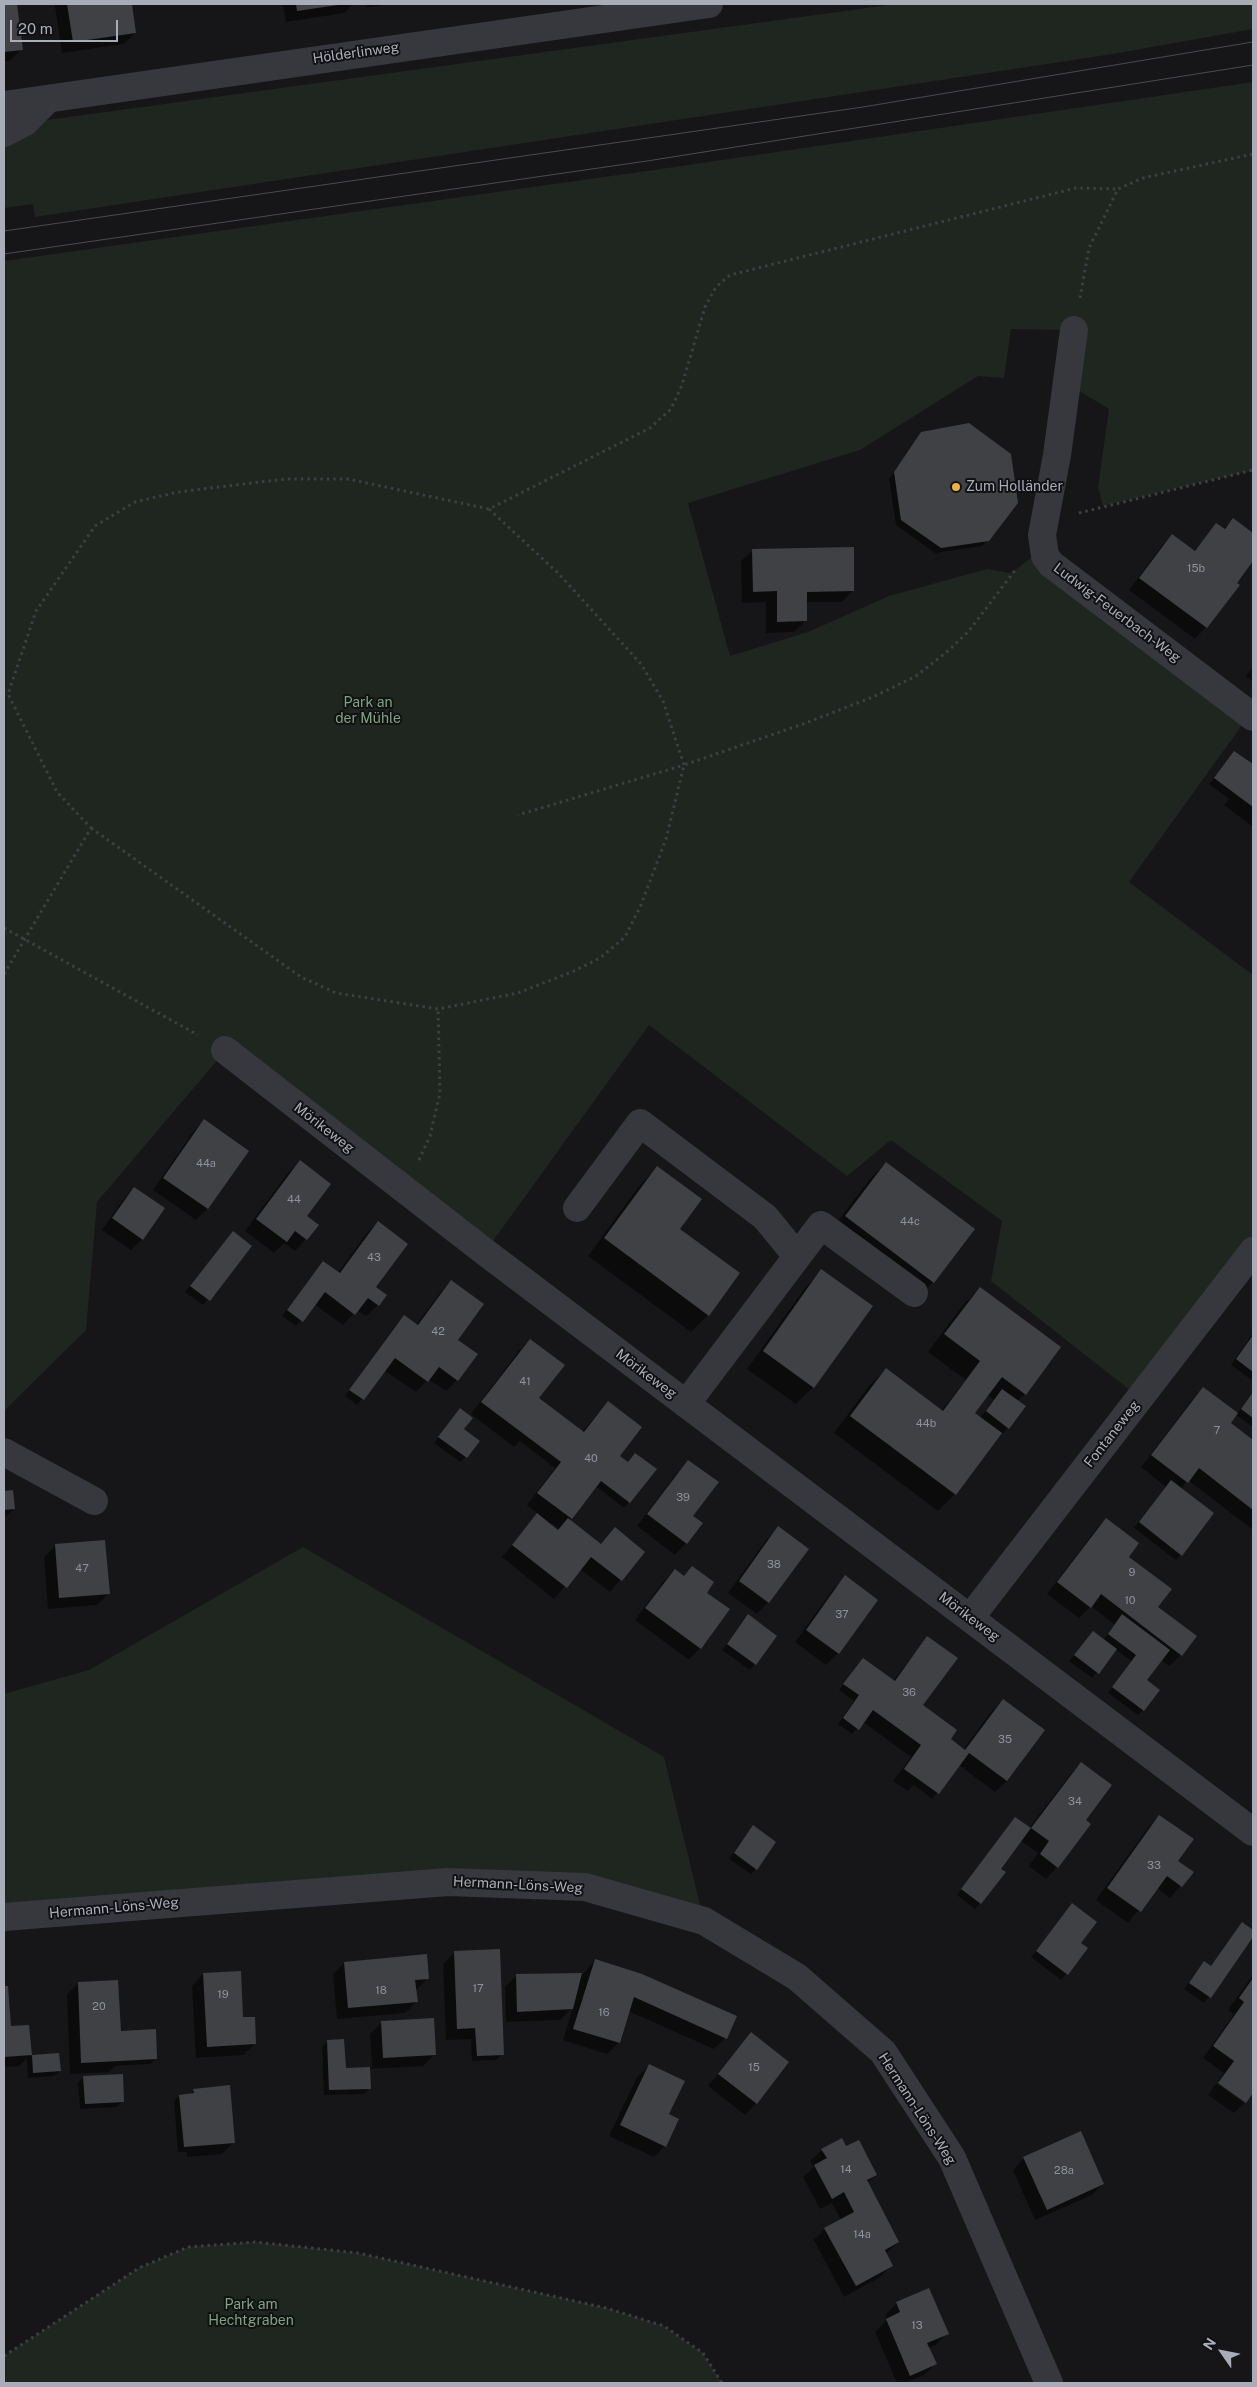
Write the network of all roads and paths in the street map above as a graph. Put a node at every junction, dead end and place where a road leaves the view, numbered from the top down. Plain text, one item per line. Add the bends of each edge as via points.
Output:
1 (709, 4) edge
2 (48, 99) junction
3 (4, 105) edge
4 (4, 133) edge
5 (1253, 154) edge
6 (1118, 189) junction
7 (1074, 330) joint
8 (1253, 470) edge
9 (489, 508) junction
10 (1045, 522) junction
11 (1043, 549) junction
12 (6, 694) edge
13 (1253, 717) edge
14 (684, 764) junction
15 (518, 815) dead end
16 (90, 828) junction
17 (4, 928) edge
18 (24, 938) junction
19 (4, 974) edge
20 (438, 1009) junction
21 (225, 1050) joint
22 (399, 1186) junction
23 (577, 1208) dead end
24 (1253, 1251) edge
25 (797, 1256) junction
26 (914, 1293) dead end
27 (686, 1404) junction
28 (4, 1452) edge
29 (94, 1502) dead end
30 (970, 1618) junction
31 (1253, 1832) edge
32 (4, 1917) edge
33 (4, 2356) edge
34 (722, 2383) edge
35 (1049, 2383) edge

1 - 2 street, Hölderlinweg
2 - 3 street, Hölderlinweg
2 - 4 street via 25,122
5 - 6 path via 1143,178
6 - 7 path via 1089,248
6 - 9 path via 1076,188 730,275 716,287 705,307 682,385 671,408 650,428
7 - 10 street, Ludwig-Feuerbach-Weg
8 - 10 path
9 - 12 path via 348,479 285,479 178,492 135,502 95,526 36,611
9 - 14 path via 559,574 641,664 663,701
10 - 11 street, Ludwig-Feuerbach-Weg
11 - 13 street, Ludwig-Feuerbach-Weg via 1051,564
11 - 14 path via 1012,573 968,632 916,676 873,697 803,724
12 - 16 path via 57,792
14 - 15 path
14 - 20 path via 666,839 625,937 600,958 518,993
16 - 18 path
16 - 20 path via 301,977 336,993
17 - 18 path
18 - 19 path
18 - 21 path
20 - 22 path via 440,1093 430,1136 416,1166
21 - 22 street, Mörikeweg
22 - 27 street, Mörikeweg
23 - 25 street via 640,1124 765,1217
24 - 30 street, Fontaneweg
25 - 26 street via 821,1225
25 - 27 street
27 - 30 street, Mörikeweg
28 - 29 street
30 - 31 street, Mörikeweg
32 - 35 street, Hermann-Löns-Weg via 448,1882 585,1887 704,1921 797,1977 883,2052 952,2158
33 - 34 path via 139,2268 188,2247 255,2242 358,2253 606,2308 664,2326 704,2353

